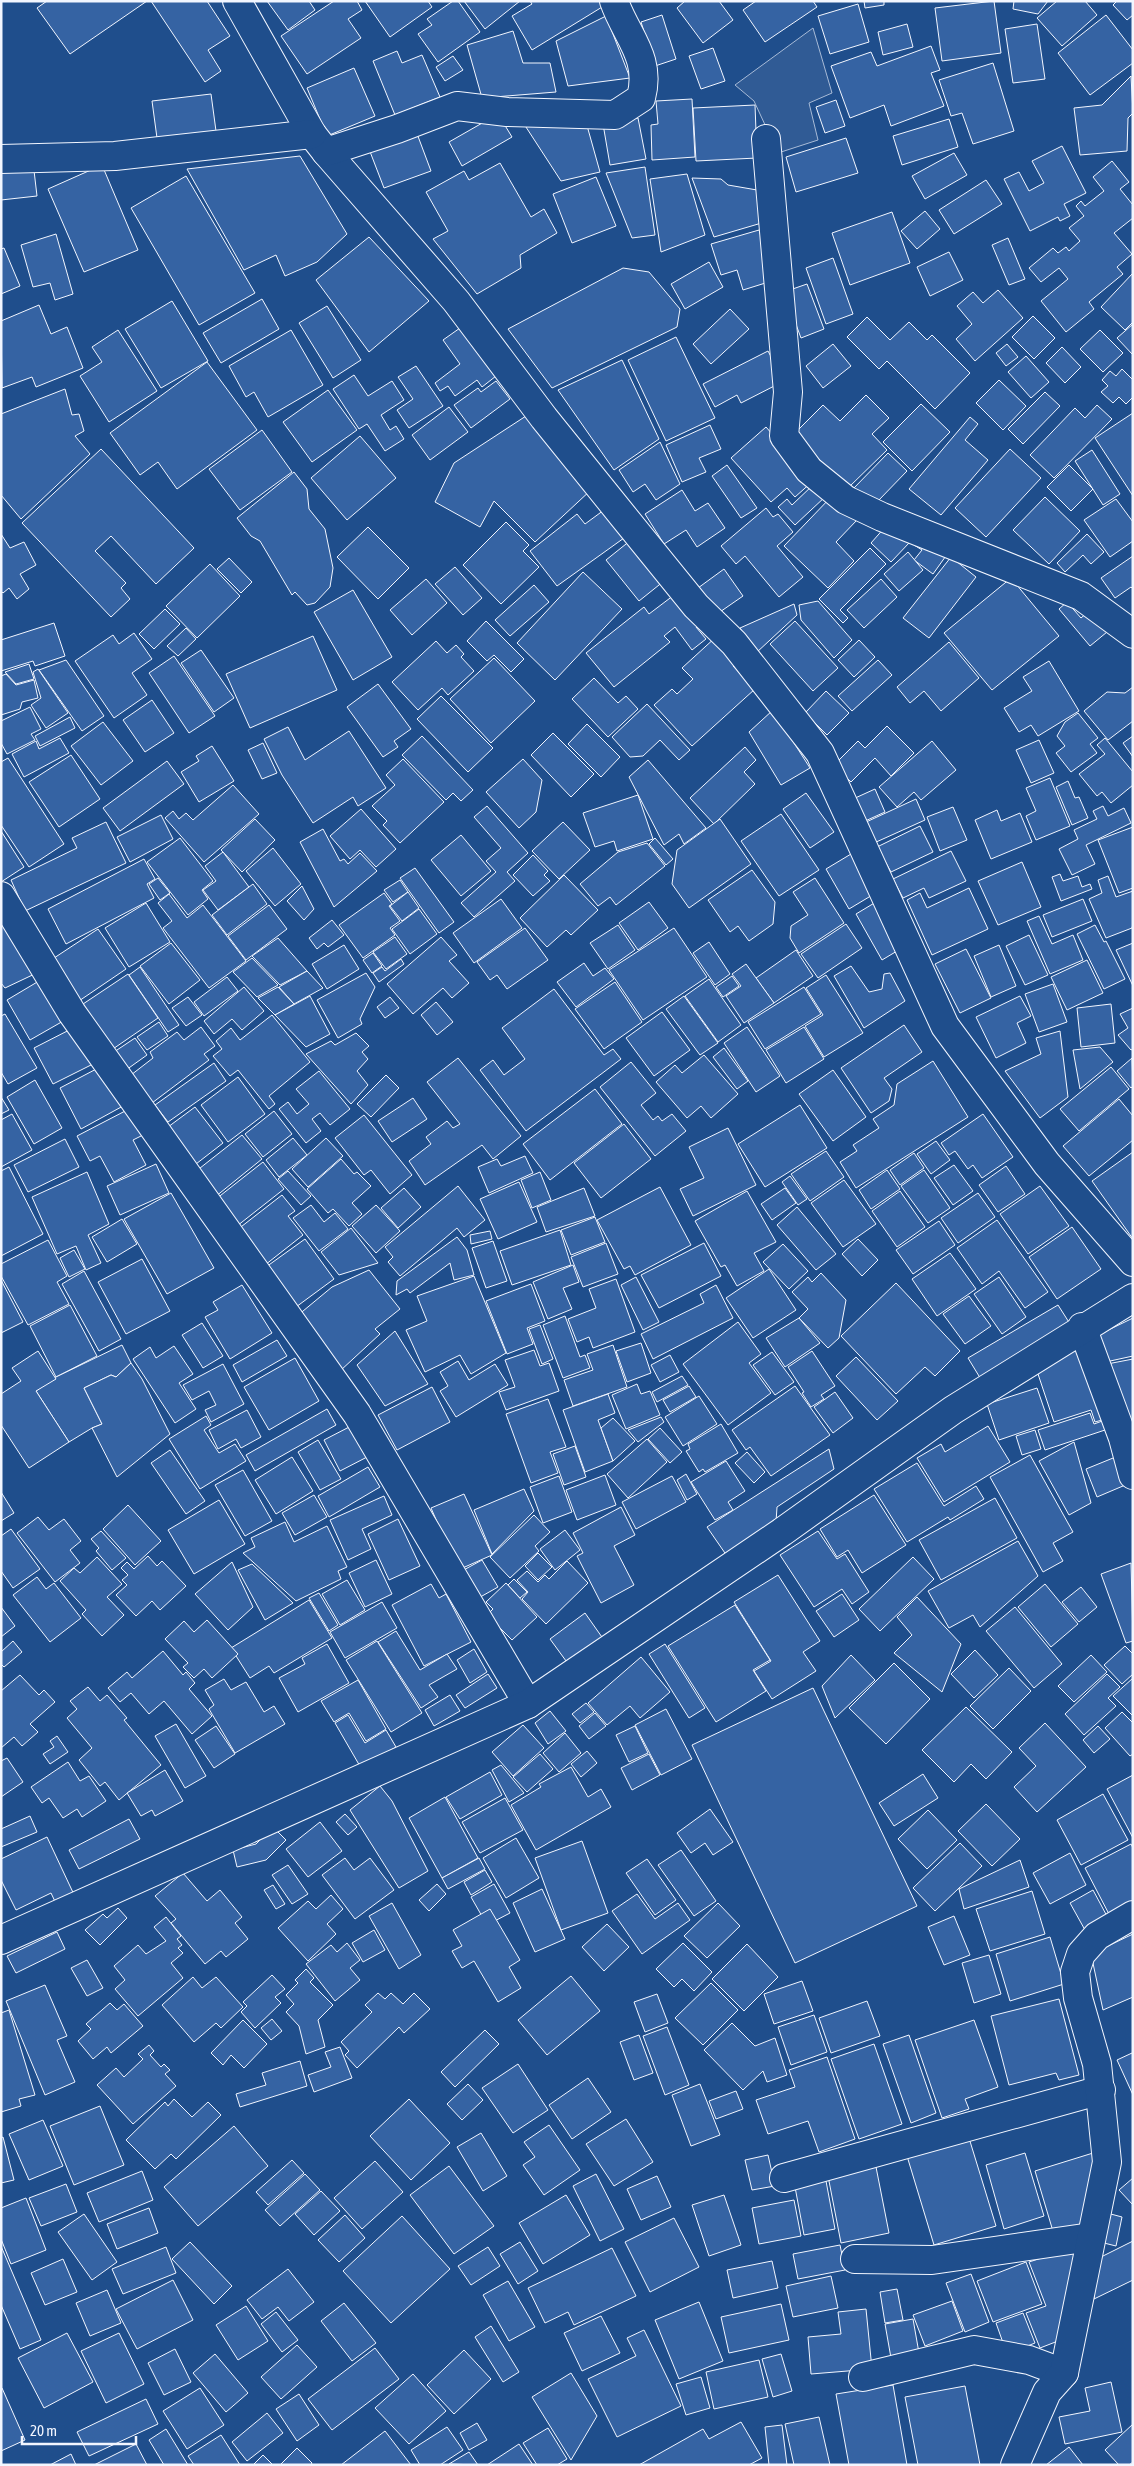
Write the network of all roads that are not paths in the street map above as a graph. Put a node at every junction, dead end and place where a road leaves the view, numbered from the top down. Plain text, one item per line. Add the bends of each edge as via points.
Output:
1 (237, 1) edge
2 (614, 1) edge
3 (766, 139) dead end
4 (319, 143) junction
5 (1, 159) edge
6 (1133, 634) edge
7 (1, 896) edge
8 (1133, 1262) edge
9 (1133, 1298) edge
10 (1082, 1328) junction
11 (1133, 1475) edge
12 (528, 1704) junction
13 (1133, 1915) edge
14 (1, 1940) edge
15 (1101, 2090) junction
16 (784, 2178) dead end
17 (1091, 2237) junction
18 (855, 2258) dead end
19 (1064, 2373) junction
20 (863, 2377) dead end
21 (1015, 2465) edge

1 - 4 street
2 - 4 street via 636,44 646,81 641,98 615,115 507,112 457,106 398,129
3 - 6 street via 788,392 784,436 809,470 846,500 882,517 1081,596
4 - 5 street via 115,156
4 - 8 street via 456,301 605,494 696,606 734,643 820,753 945,1026 1047,1164
7 - 12 street via 72,1013 357,1414
9 - 10 street
10 - 11 street via 1123,1438
10 - 12 street via 953,1410 782,1532
12 - 14 street
13 - 15 street via 1096,1936 1081,1954 1075,1972 1078,1998
15 - 16 street
15 - 17 street via 1107,2162
17 - 18 street via 932,2260
17 - 19 street
19 - 20 street via 1029,2360 974,2350
19 - 21 street via 1047,2392

